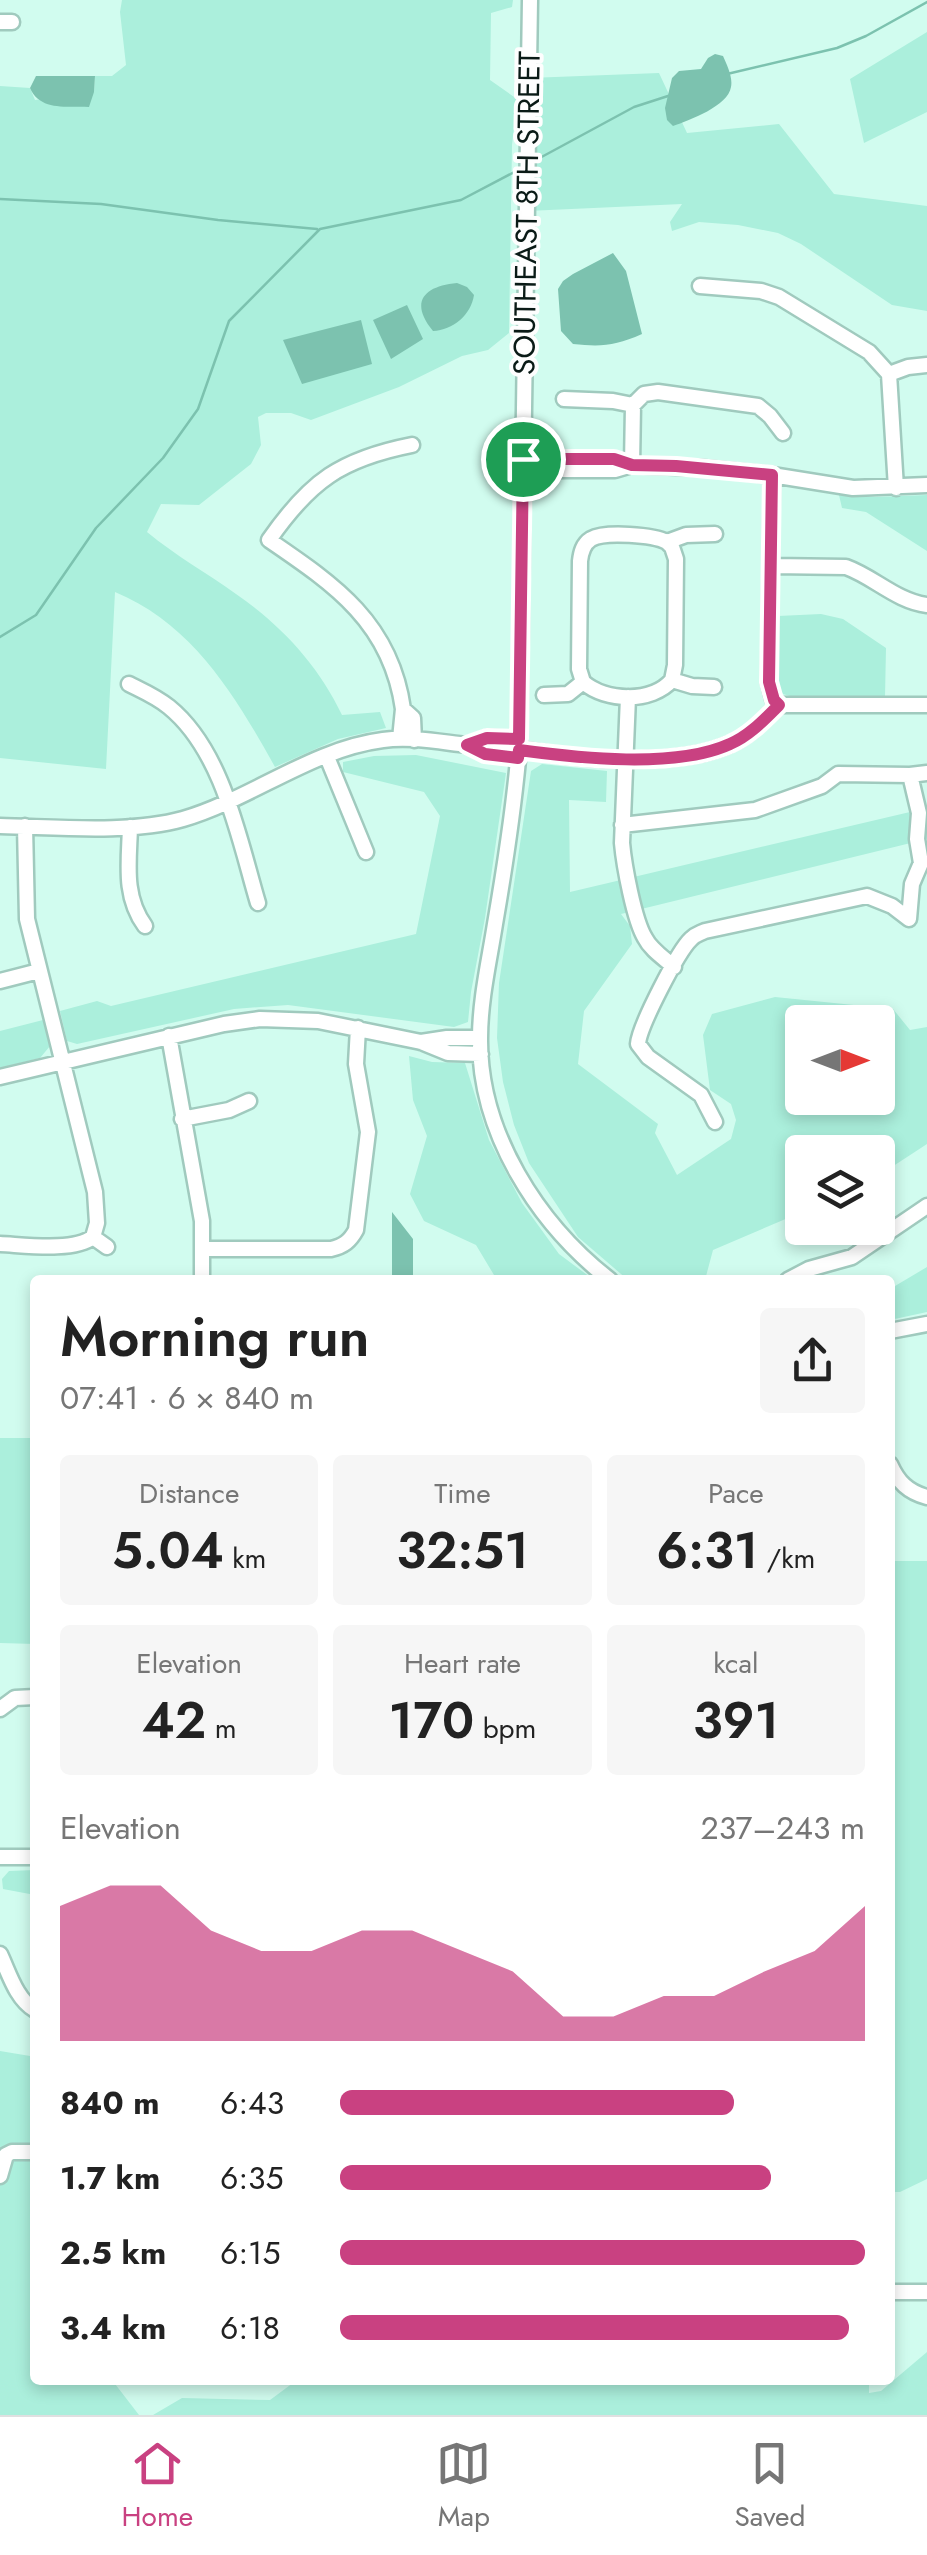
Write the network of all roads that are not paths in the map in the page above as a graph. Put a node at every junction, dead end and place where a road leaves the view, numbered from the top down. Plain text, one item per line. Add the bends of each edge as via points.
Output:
1 (530, 0) edge
2 (700, 286) dead end
3 (927, 365) edge
4 (889, 374) junction
5 (564, 399) dead end
6 (634, 404) junction
7 (783, 433) dead end
8 (412, 445) dead end
9 (523, 465) junction
10 (632, 465) junction
11 (772, 475) junction
12 (927, 486) edge
13 (896, 488) junction
14 (715, 534) dead end
15 (667, 542) junction
16 (772, 566) junction
17 (927, 605) edge
18 (672, 680) junction
19 (584, 682) junction
20 (129, 684) dead end
21 (714, 687) dead end
22 (544, 695) dead end
23 (628, 697) junction
24 (779, 705) junction
25 (927, 705) edge
26 (407, 740) junction
27 (519, 749) junction
28 (327, 757) junction
29 (626, 758) junction
30 (927, 773) edge
31 (910, 774) junction
32 (228, 800) junction
33 (0, 826) edge
34 (25, 826) junction
35 (622, 826) junction
36 (130, 827) junction
37 (366, 852) dead end
38 (258, 903) dead end
39 (145, 926) dead end
40 (674, 967) junction
41 (39, 971) junction
42 (0, 981) edge
43 (358, 1028) junction
44 (169, 1036) junction
45 (480, 1046) junction
46 (63, 1062) junction
47 (0, 1077) edge
48 (248, 1100) dead end
49 (182, 1120) junction
50 (715, 1122) dead end
51 (927, 1206) edge
52 (92, 1237) junction
53 (0, 1244) edge
54 (107, 1247) dead end
55 (202, 1249) junction
56 (202, 1275) edge
57 (604, 1275) edge
58 (798, 1275) edge
59 (927, 1324) edge
60 (895, 1330) edge
61 (895, 1472) edge
62 (927, 1497) edge
63 (30, 1696) edge
64 (0, 1709) edge
65 (0, 1857) edge
66 (30, 1857) edge
67 (0, 1954) edge
68 (30, 2008) edge
69 (30, 2152) edge
70 (0, 2176) edge
71 (895, 2292) edge
72 (927, 2292) edge

1 - 9 street, SOUTHEAST 8TH STREET
2 - 4 street via 779,296 869,352
3 - 4 street
4 - 13 street
5 - 6 street
6 - 7 street via 658,392 749,404 764,410
6 - 10 street
8 - 26 street via 368,455 323,478 269,540 329,581 362,614 387,655 402,708 413,718
9 - 10 street
9 - 27 street, SOUTHEAST 8TH STREET
10 - 11 street
11 - 13 street
11 - 16 street
12 - 13 street
14 - 15 street
15 - 18 street via 676,558
15 - 19 street via 600,536 583,548
16 - 17 street via 846,568
16 - 24 street via 769,682
18 - 21 street
18 - 23 street via 658,692
19 - 22 street via 568,694
19 - 23 street
20 - 32 street via 191,728
23 - 29 street
24 - 25 street
24 - 29 street via 732,744 707,753
26 - 27 street via 467,745 487,738
26 - 28 street via 367,742
27 - 29 street
27 - 45 street, SOUTHEAST 8TH STREET
28 - 32 street
28 - 37 street
29 - 35 street
30 - 31 street
31 - 35 street via 838,774 754,810
31 - 40 street via 920,813 921,863 909,919 867,896 705,931 687,942
32 - 36 street via 171,822
32 - 38 street
33 - 34 street
34 - 36 street
34 - 41 street via 27,919
35 - 40 street via 640,926
36 - 39 street via 130,899
40 - 50 street via 638,1044 701,1094
41 - 42 street
41 - 46 street
43 - 44 street via 260,1019
43 - 45 street
43 - 55 street via 356,1064 368,1132 356,1230 346,1244 331,1248
44 - 46 street
44 - 49 street
45 - 57 street, SOUTHEAST 8TH STREET via 496,1125 522,1182 546,1219
46 - 47 street
46 - 52 street via 95,1192
48 - 49 street
49 - 55 street via 199,1197
51 - 58 street via 852,1258
52 - 53 street via 72,1246
52 - 54 street
55 - 56 street
59 - 60 street
61 - 62 street via 904,1486
63 - 64 street
65 - 66 street
67 - 68 street
69 - 70 street via 6,2155
71 - 72 street

